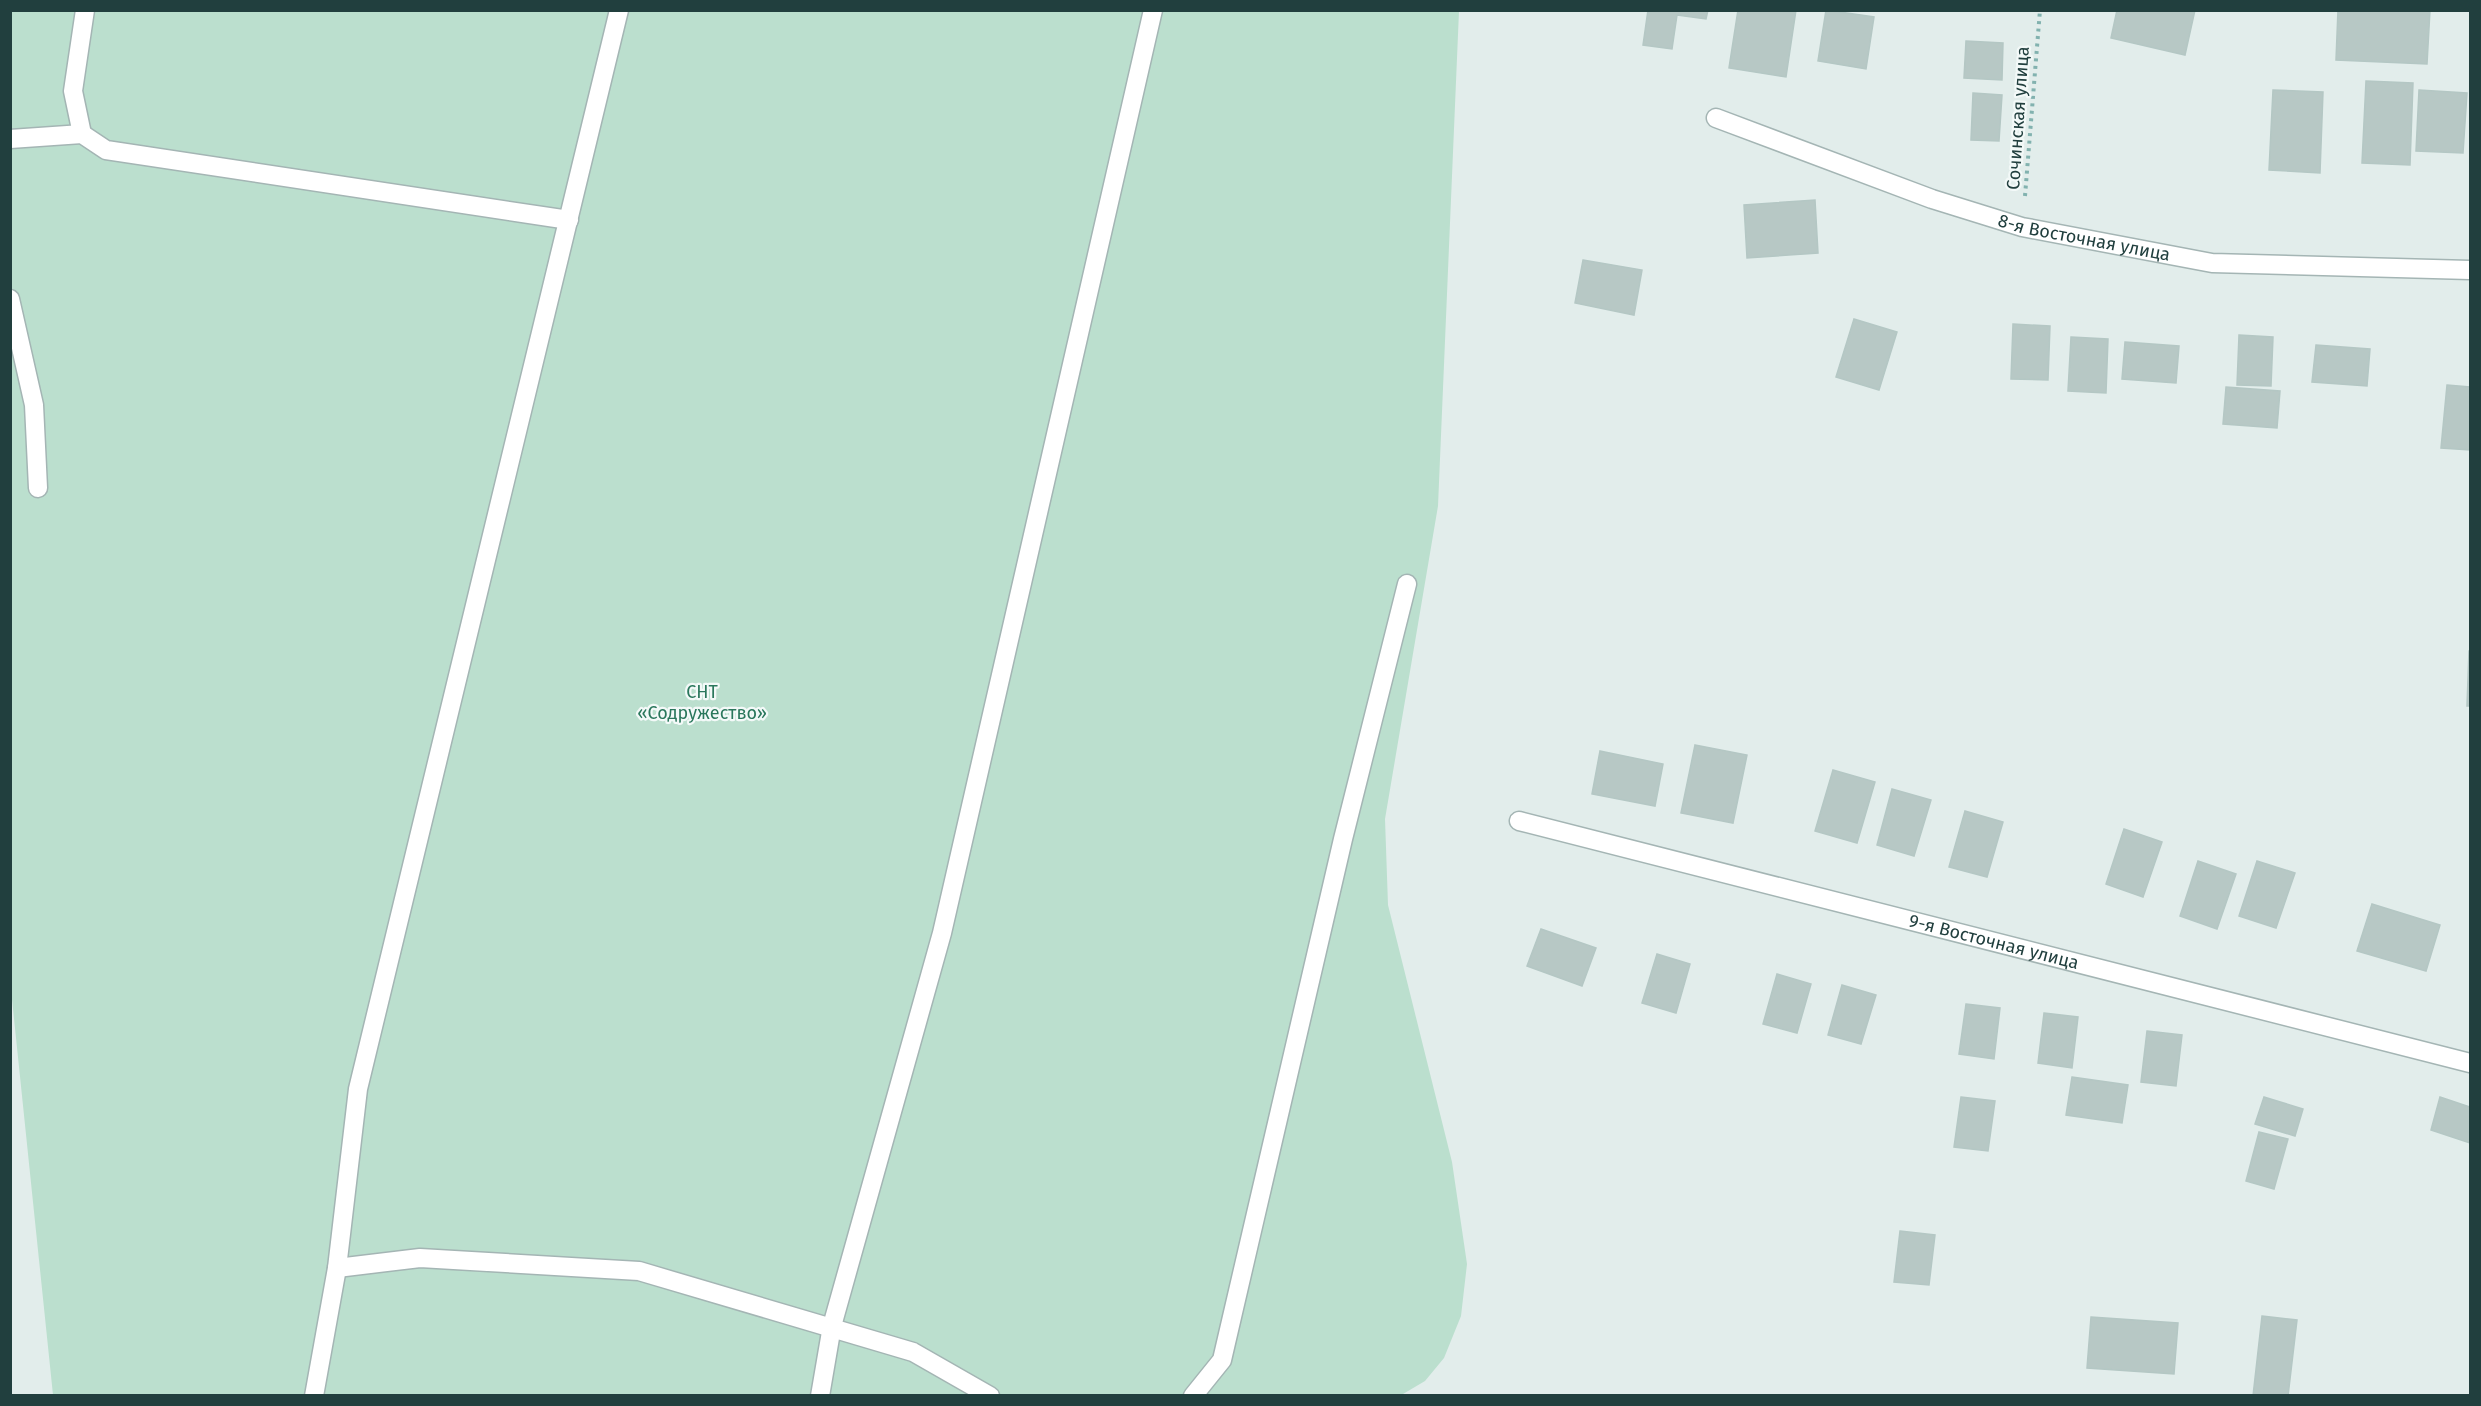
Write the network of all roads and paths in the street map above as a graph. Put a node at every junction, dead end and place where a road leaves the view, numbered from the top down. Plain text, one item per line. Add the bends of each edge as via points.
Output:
1 (85, 10) edge
2 (619, 10) edge
3 (1153, 10) edge
4 (2040, 10) edge
5 (1716, 118) dead end
6 (82, 134) junction
7 (10, 140) edge
8 (569, 220) junction
9 (2022, 227) junction
10 (2470, 270) edge
11 (10, 299) edge
12 (38, 488) dead end
13 (1407, 584) dead end
14 (1519, 821) dead end
15 (2470, 1063) edge
16 (337, 1268) junction
17 (832, 1326) junction
18 (314, 1395) edge
19 (820, 1395) edge
20 (990, 1395) edge
21 (1193, 1395) edge

1 - 6 street via 73,91
2 - 8 street
3 - 17 street via 942,933
4 - 9 path, Сочинская улица
5 - 9 street, 8-я Восточная улица via 1932,199
6 - 7 street
6 - 8 street via 106,150
8 - 16 street via 358,1089
9 - 10 street, 8-я Восточная улица via 2212,263
11 - 12 street via 34,405
13 - 21 street via 1343,839 1222,1360
14 - 15 street, 9-я Восточная улица
16 - 17 street via 420,1258 639,1271
16 - 18 street
17 - 19 street
17 - 20 street via 914,1352

